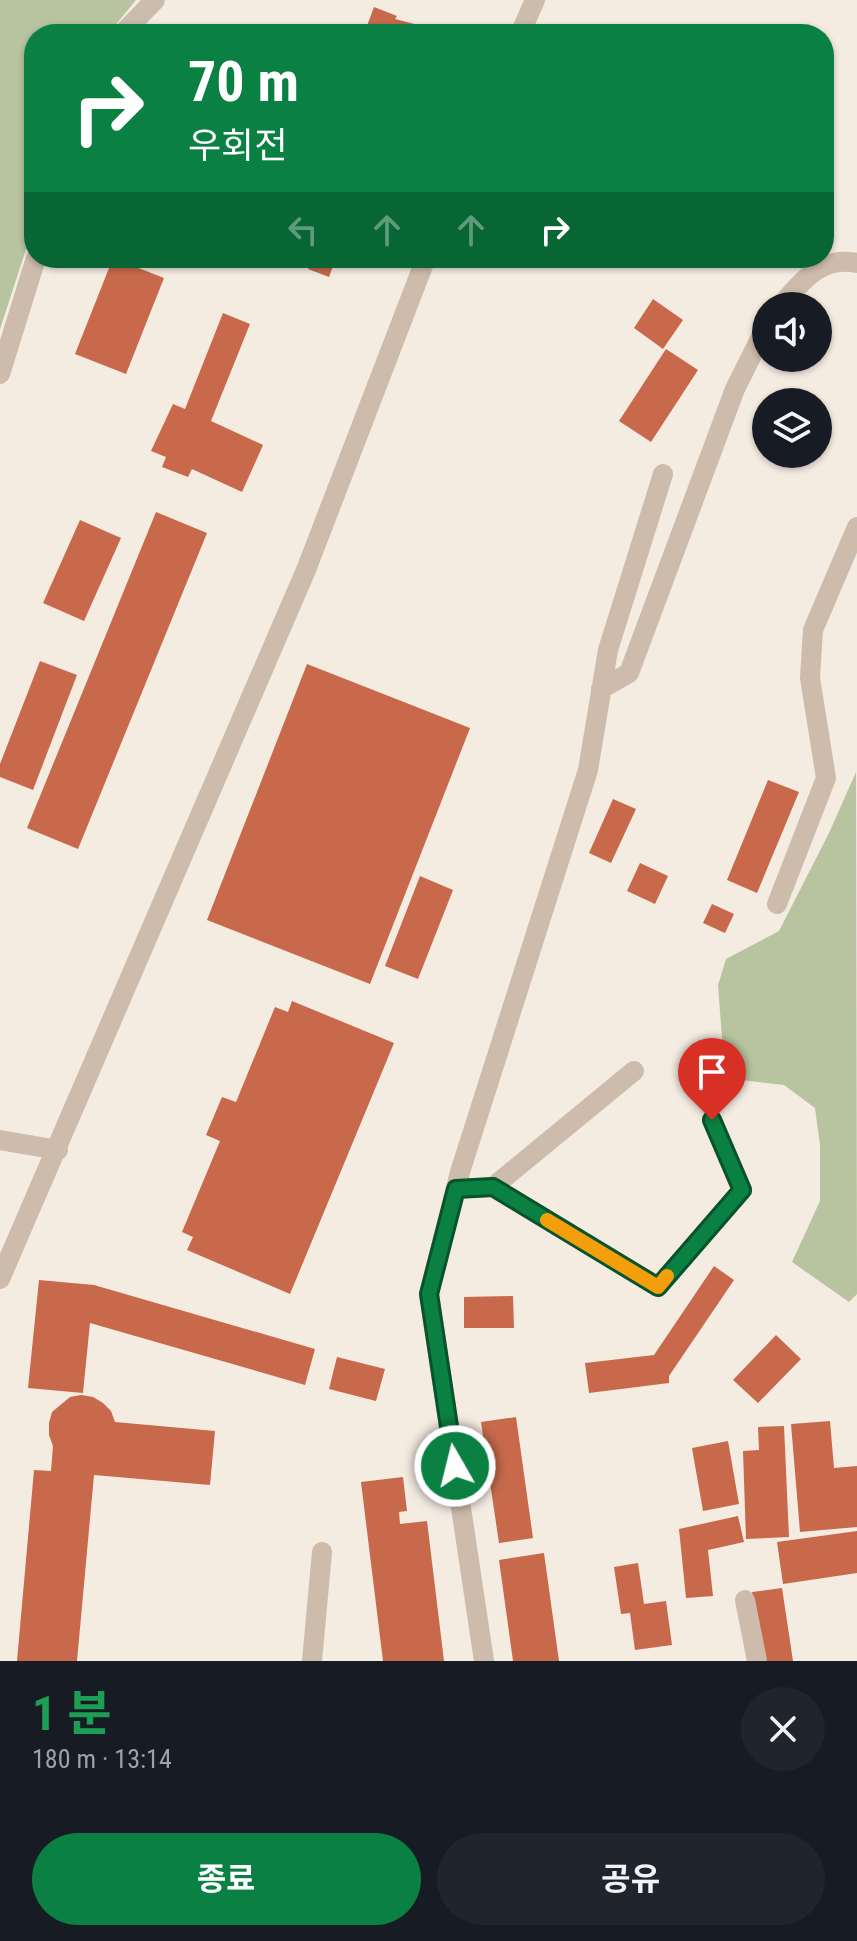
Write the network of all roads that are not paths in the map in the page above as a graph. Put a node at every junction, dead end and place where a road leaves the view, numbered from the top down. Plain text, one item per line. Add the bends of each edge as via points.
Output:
1 (155, 0) edge
2 (535, 0) edge
3 (132, 24) edge
4 (524, 24) edge
5 (834, 263) edge
6 (857, 263) edge
7 (33, 268) edge
8 (422, 268) edge
9 (820, 268) edge
10 (793, 292) edge
11 (752, 355) edge
12 (0, 374) edge
13 (663, 474) dead end
14 (857, 527) edge
15 (601, 689) junction
16 (777, 904) dead end
17 (634, 1071) dead end
18 (712, 1120) dead end
19 (0, 1140) edge
20 (58, 1150) junction
21 (493, 1187) junction
22 (456, 1189) junction
23 (0, 1279) edge
24 (322, 1552) dead end
25 (745, 1600) dead end
26 (312, 1661) edge
27 (484, 1661) edge
28 (757, 1661) edge

1 - 3 street
2 - 4 street
5 - 6 street
7 - 12 street
8 - 20 street via 306,570
9 - 10 street
11 - 15 street via 629,673
13 - 15 street via 608,650
14 - 16 street via 813,630 810,678 826,778
15 - 22 street via 588,770
17 - 21 street
18 - 21 street via 742,1190 658,1287
19 - 20 street
20 - 23 street
21 - 22 street
22 - 27 street via 429,1294
24 - 26 street
25 - 28 street

